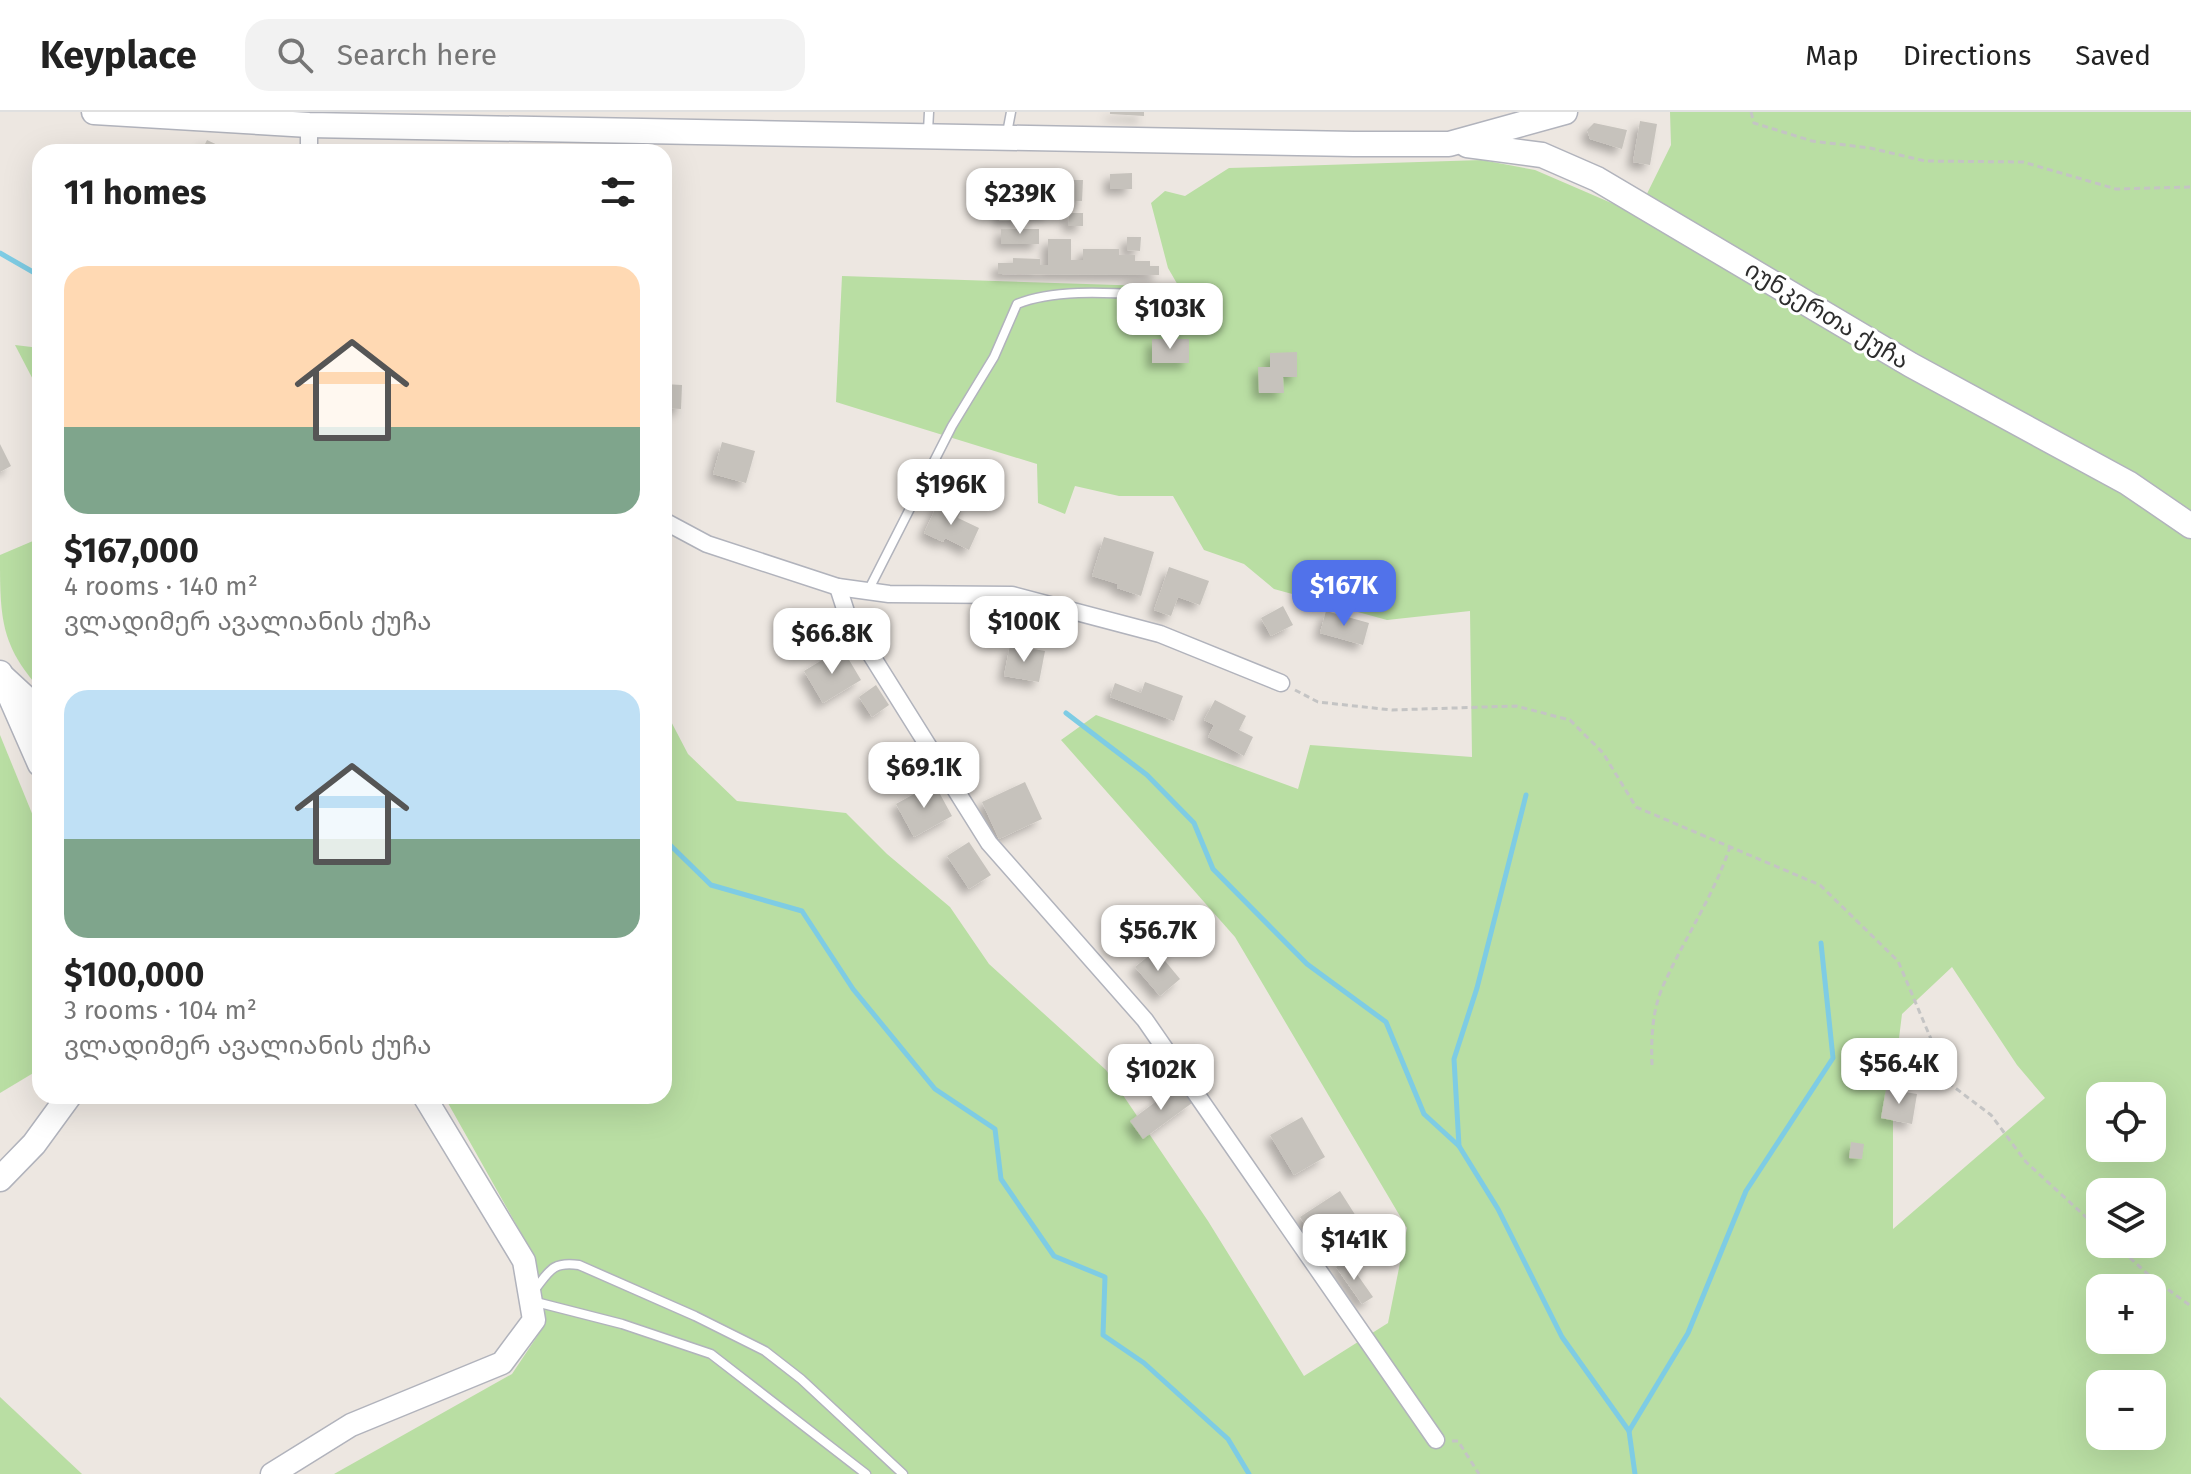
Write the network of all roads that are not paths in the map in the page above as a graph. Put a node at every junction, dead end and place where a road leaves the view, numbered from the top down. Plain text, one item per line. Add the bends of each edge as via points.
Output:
1 (94, 112) edge
2 (1011, 112) edge
3 (1565, 112) edge
4 (928, 124) edge
5 (309, 125) junction
6 (1006, 138) junction
7 (309, 144) edge
8 (1449, 144) junction
9 (1156, 295) dead end
10 (672, 525) edge
11 (2191, 526) edge
12 (838, 587) junction
13 (867, 592) junction
14 (0, 673) edge
15 (1281, 683) road end
16 (32, 703) edge
17 (32, 746) edge
18 (63, 1104) edge
19 (429, 1104) edge
20 (0, 1179) edge
21 (530, 1298) junction
22 (1436, 1440) road end
23 (272, 1474) edge
24 (866, 1474) edge
25 (903, 1474) edge

1 - 5 main road
2 - 6 lane
3 - 8 main road
4 - 5 main road
4 - 6 main road
5 - 7 street
6 - 8 main road
8 - 11 main road, იუნკერთა ქუჩა via 1542,155 1597,179 1911,365 2128,483
9 - 13 lane via 1034,296 1017,304 994,357 952,426
10 - 12 street via 707,544
12 - 13 street
12 - 22 street via 848,618 989,843 1145,1020
13 - 15 street via 1012,595 1160,634
14 - 16 street
14 - 17 main road
18 - 20 main road
19 - 21 street via 524,1261
21 - 23 street via 534,1320 502,1363 351,1425
21 - 24 lane via 711,1354
21 - 25 lane via 554,1265 564,1263 695,1316 765,1351

